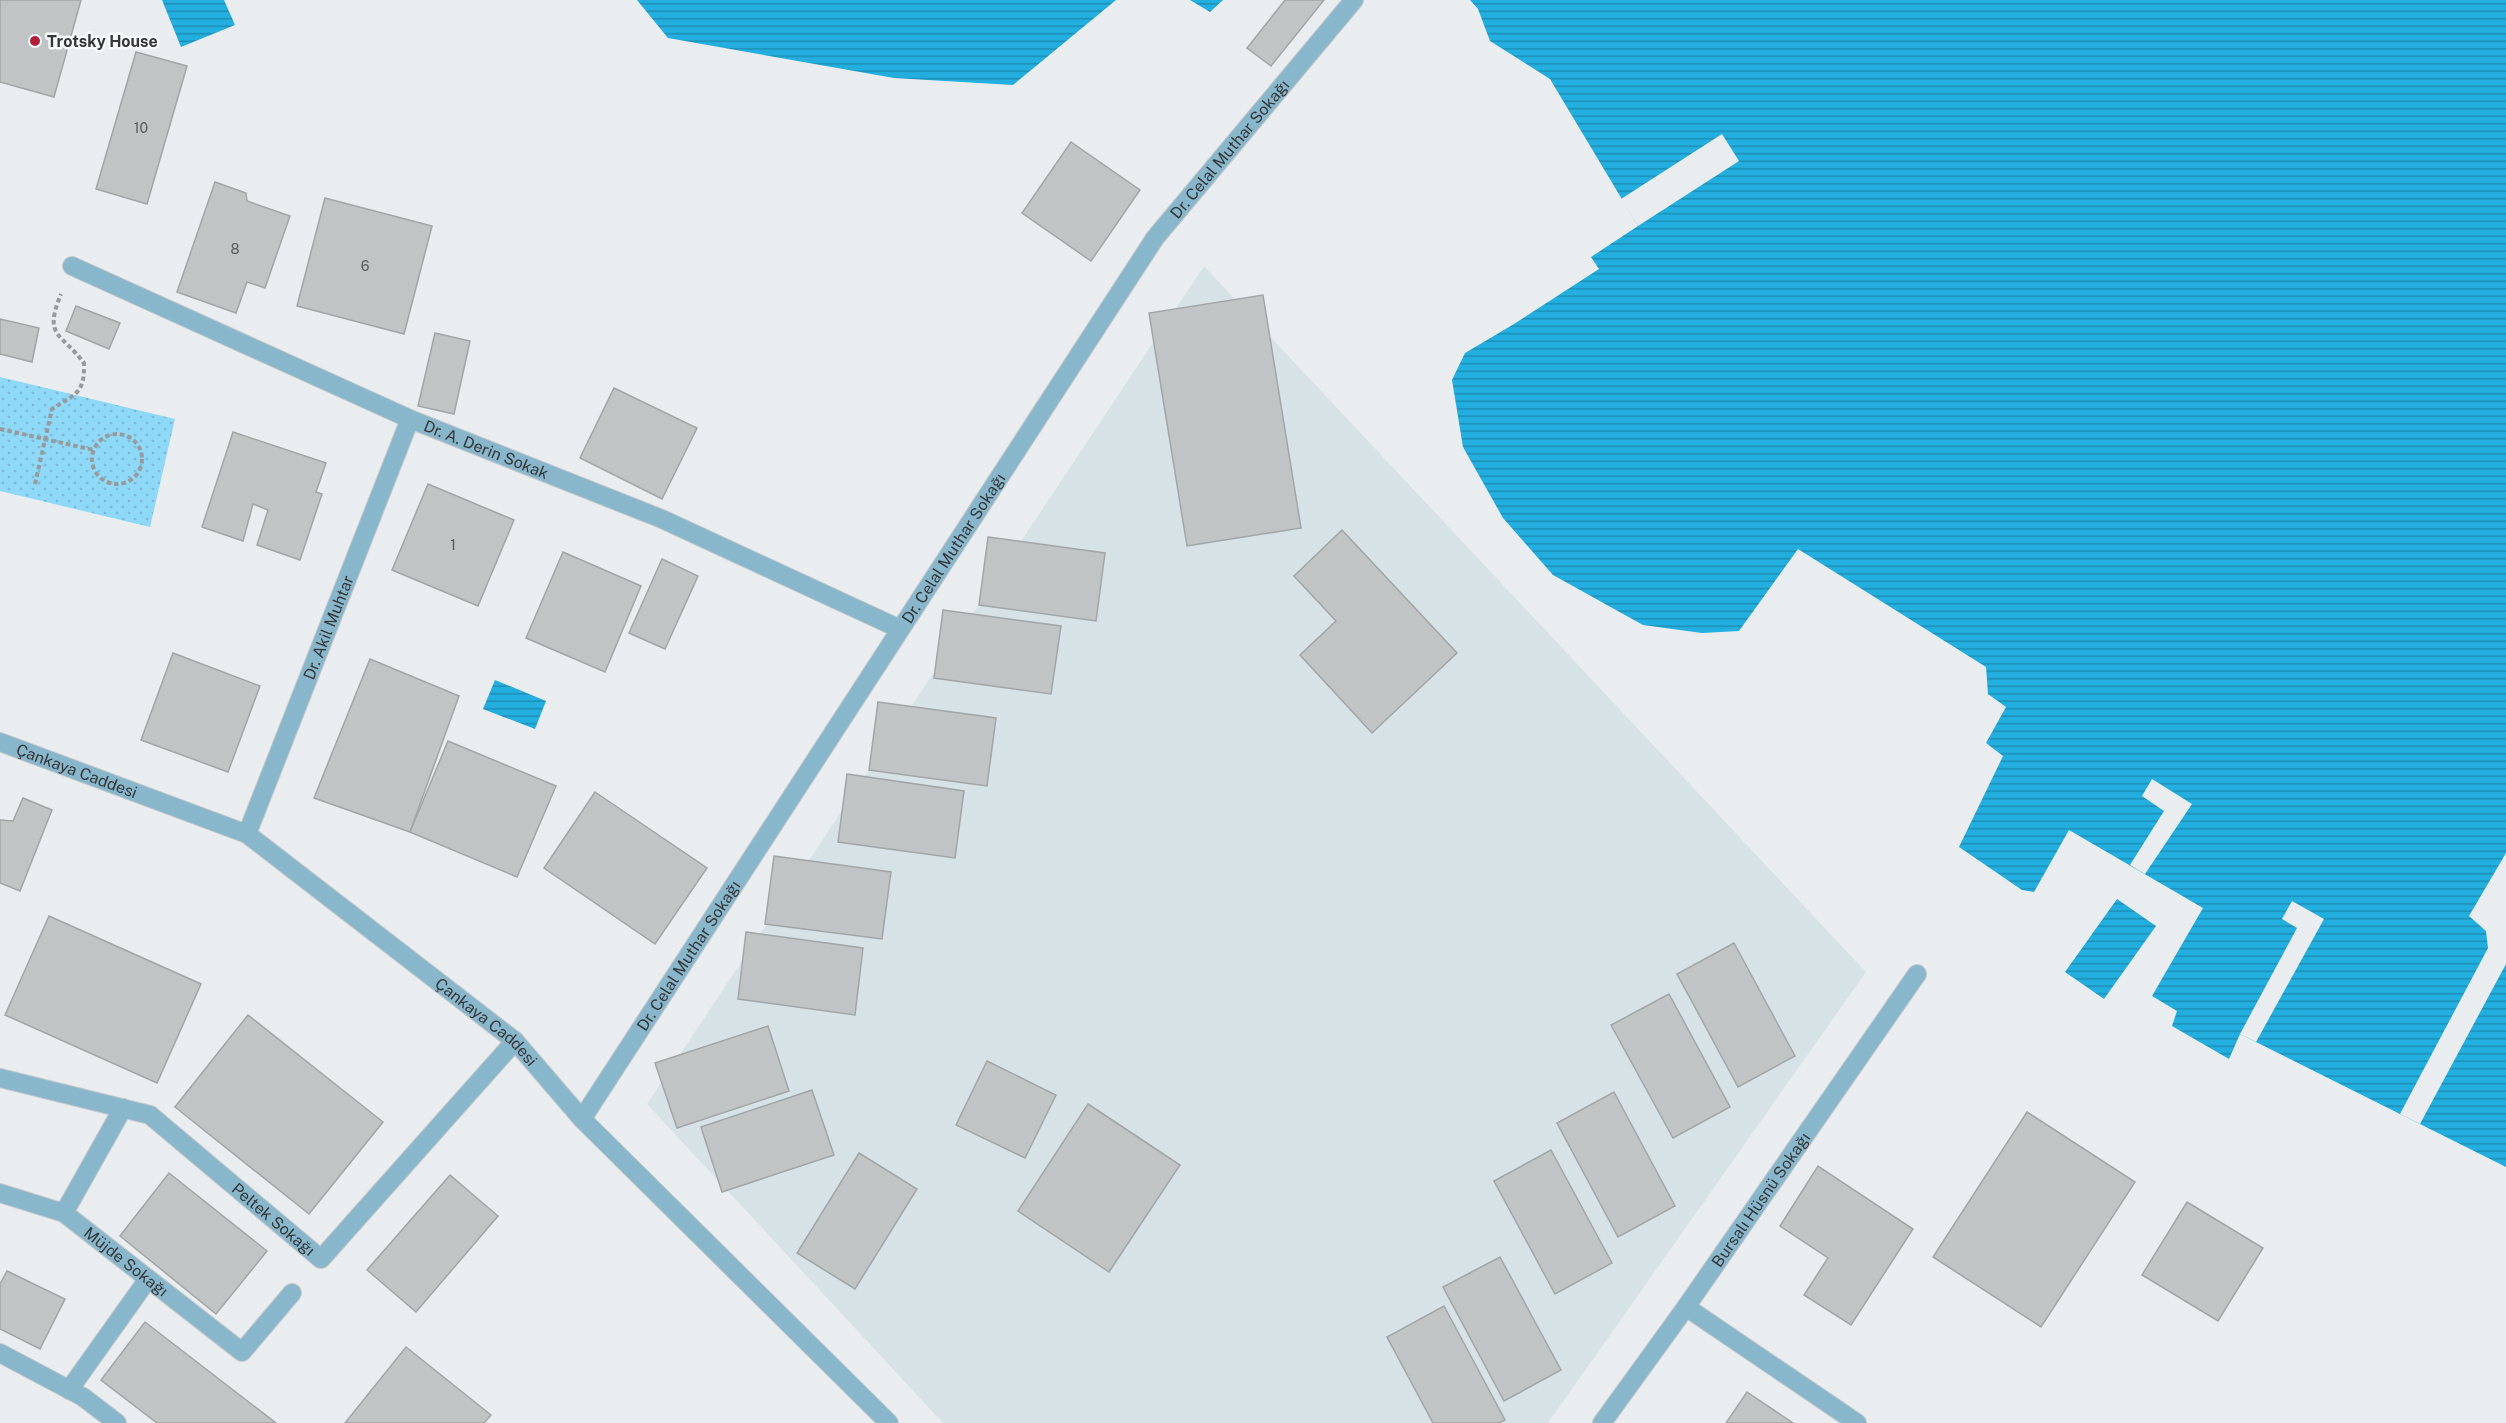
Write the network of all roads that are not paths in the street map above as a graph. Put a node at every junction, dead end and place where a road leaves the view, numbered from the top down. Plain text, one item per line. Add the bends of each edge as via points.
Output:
1 (1354, 0) edge
2 (72, 266) road end
3 (410, 419) junction
4 (900, 629) junction
5 (0, 741) edge
6 (247, 834) junction
7 (1917, 974) dead end
8 (515, 1041) junction
9 (0, 1078) edge
10 (123, 1108) junction
11 (582, 1119) junction
12 (0, 1193) edge
13 (64, 1213) junction
14 (148, 1279) junction
15 (292, 1293) dead end
16 (1686, 1307) junction
17 (0, 1353) edge
18 (69, 1390) junction
19 (117, 1423) edge
20 (889, 1423) edge
21 (1602, 1423) edge
22 (1857, 1423) edge

1 - 4 street, Dr. Celal Muthar Sokağı via 1155,238
2 - 3 street, Dr. A. Derin Sokak
3 - 4 street, Dr. A. Derin Sokak via 662,519
3 - 6 street, Dr. Akil Muhtar
4 - 11 street, Dr. Celal Muthar Sokağı
5 - 6 street, Çankaya Caddesi
6 - 8 street, Çankaya Caddesi
7 - 16 street, Bursalı Hüsnü Sokağı
8 - 10 street, Peltek Sokağı via 321,1259 150,1115
8 - 11 street, Çankaya Caddesi
9 - 10 street, Peltek Sokağı
10 - 13 street
11 - 20 street, Çankaya Caddesi
12 - 13 street, Müjde Sokağı
13 - 14 street, Müjde Sokağı
14 - 15 street, Müjde Sokağı via 242,1352
14 - 18 street
16 - 21 street, Bursalı Hüsnü Sokağı
16 - 22 street
17 - 18 street
18 - 19 street

